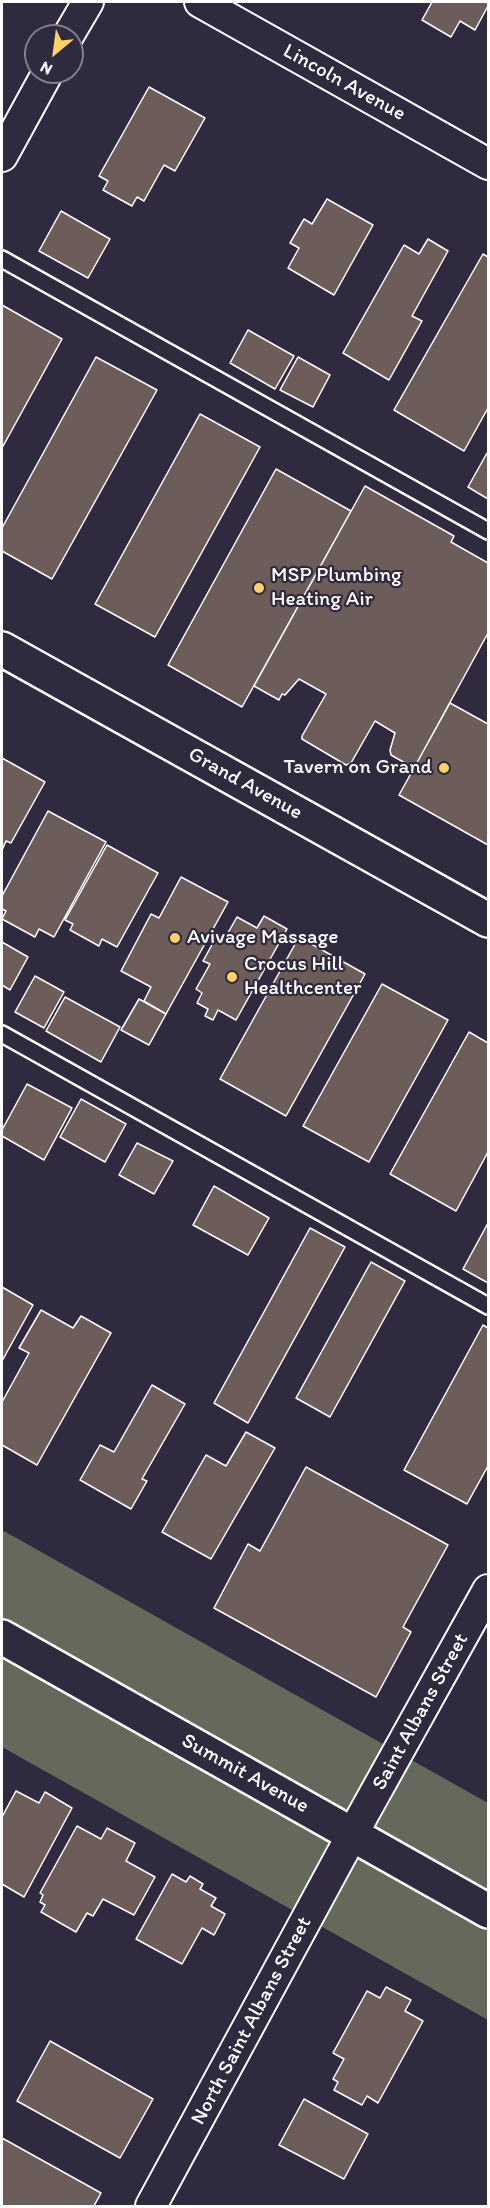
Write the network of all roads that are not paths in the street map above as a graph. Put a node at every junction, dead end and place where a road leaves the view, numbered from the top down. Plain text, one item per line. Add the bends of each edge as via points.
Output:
1 (88, 2) edge
2 (200, 2) edge
3 (75, 24) edge
4 (41, 84) edge
5 (2, 156) edge
6 (489, 164) edge
7 (2, 259) edge
8 (489, 531) edge
9 (2, 649) edge
10 (489, 920) edge
11 (2, 1034) edge
12 (489, 1306) edge
13 (489, 1590) edge
14 (2, 1637) edge
15 (353, 1834) junction
16 (489, 1911) edge
17 (151, 2206) edge

1 - 3 street
2 - 6 street, Lincoln Avenue
4 - 5 street
7 - 8 lane
9 - 10 street, Grand Avenue
11 - 12 lane
13 - 15 street, Saint Albans Street
14 - 15 street, Summit Avenue
15 - 16 street, Summit Avenue
15 - 17 street, North Saint Albans Street

